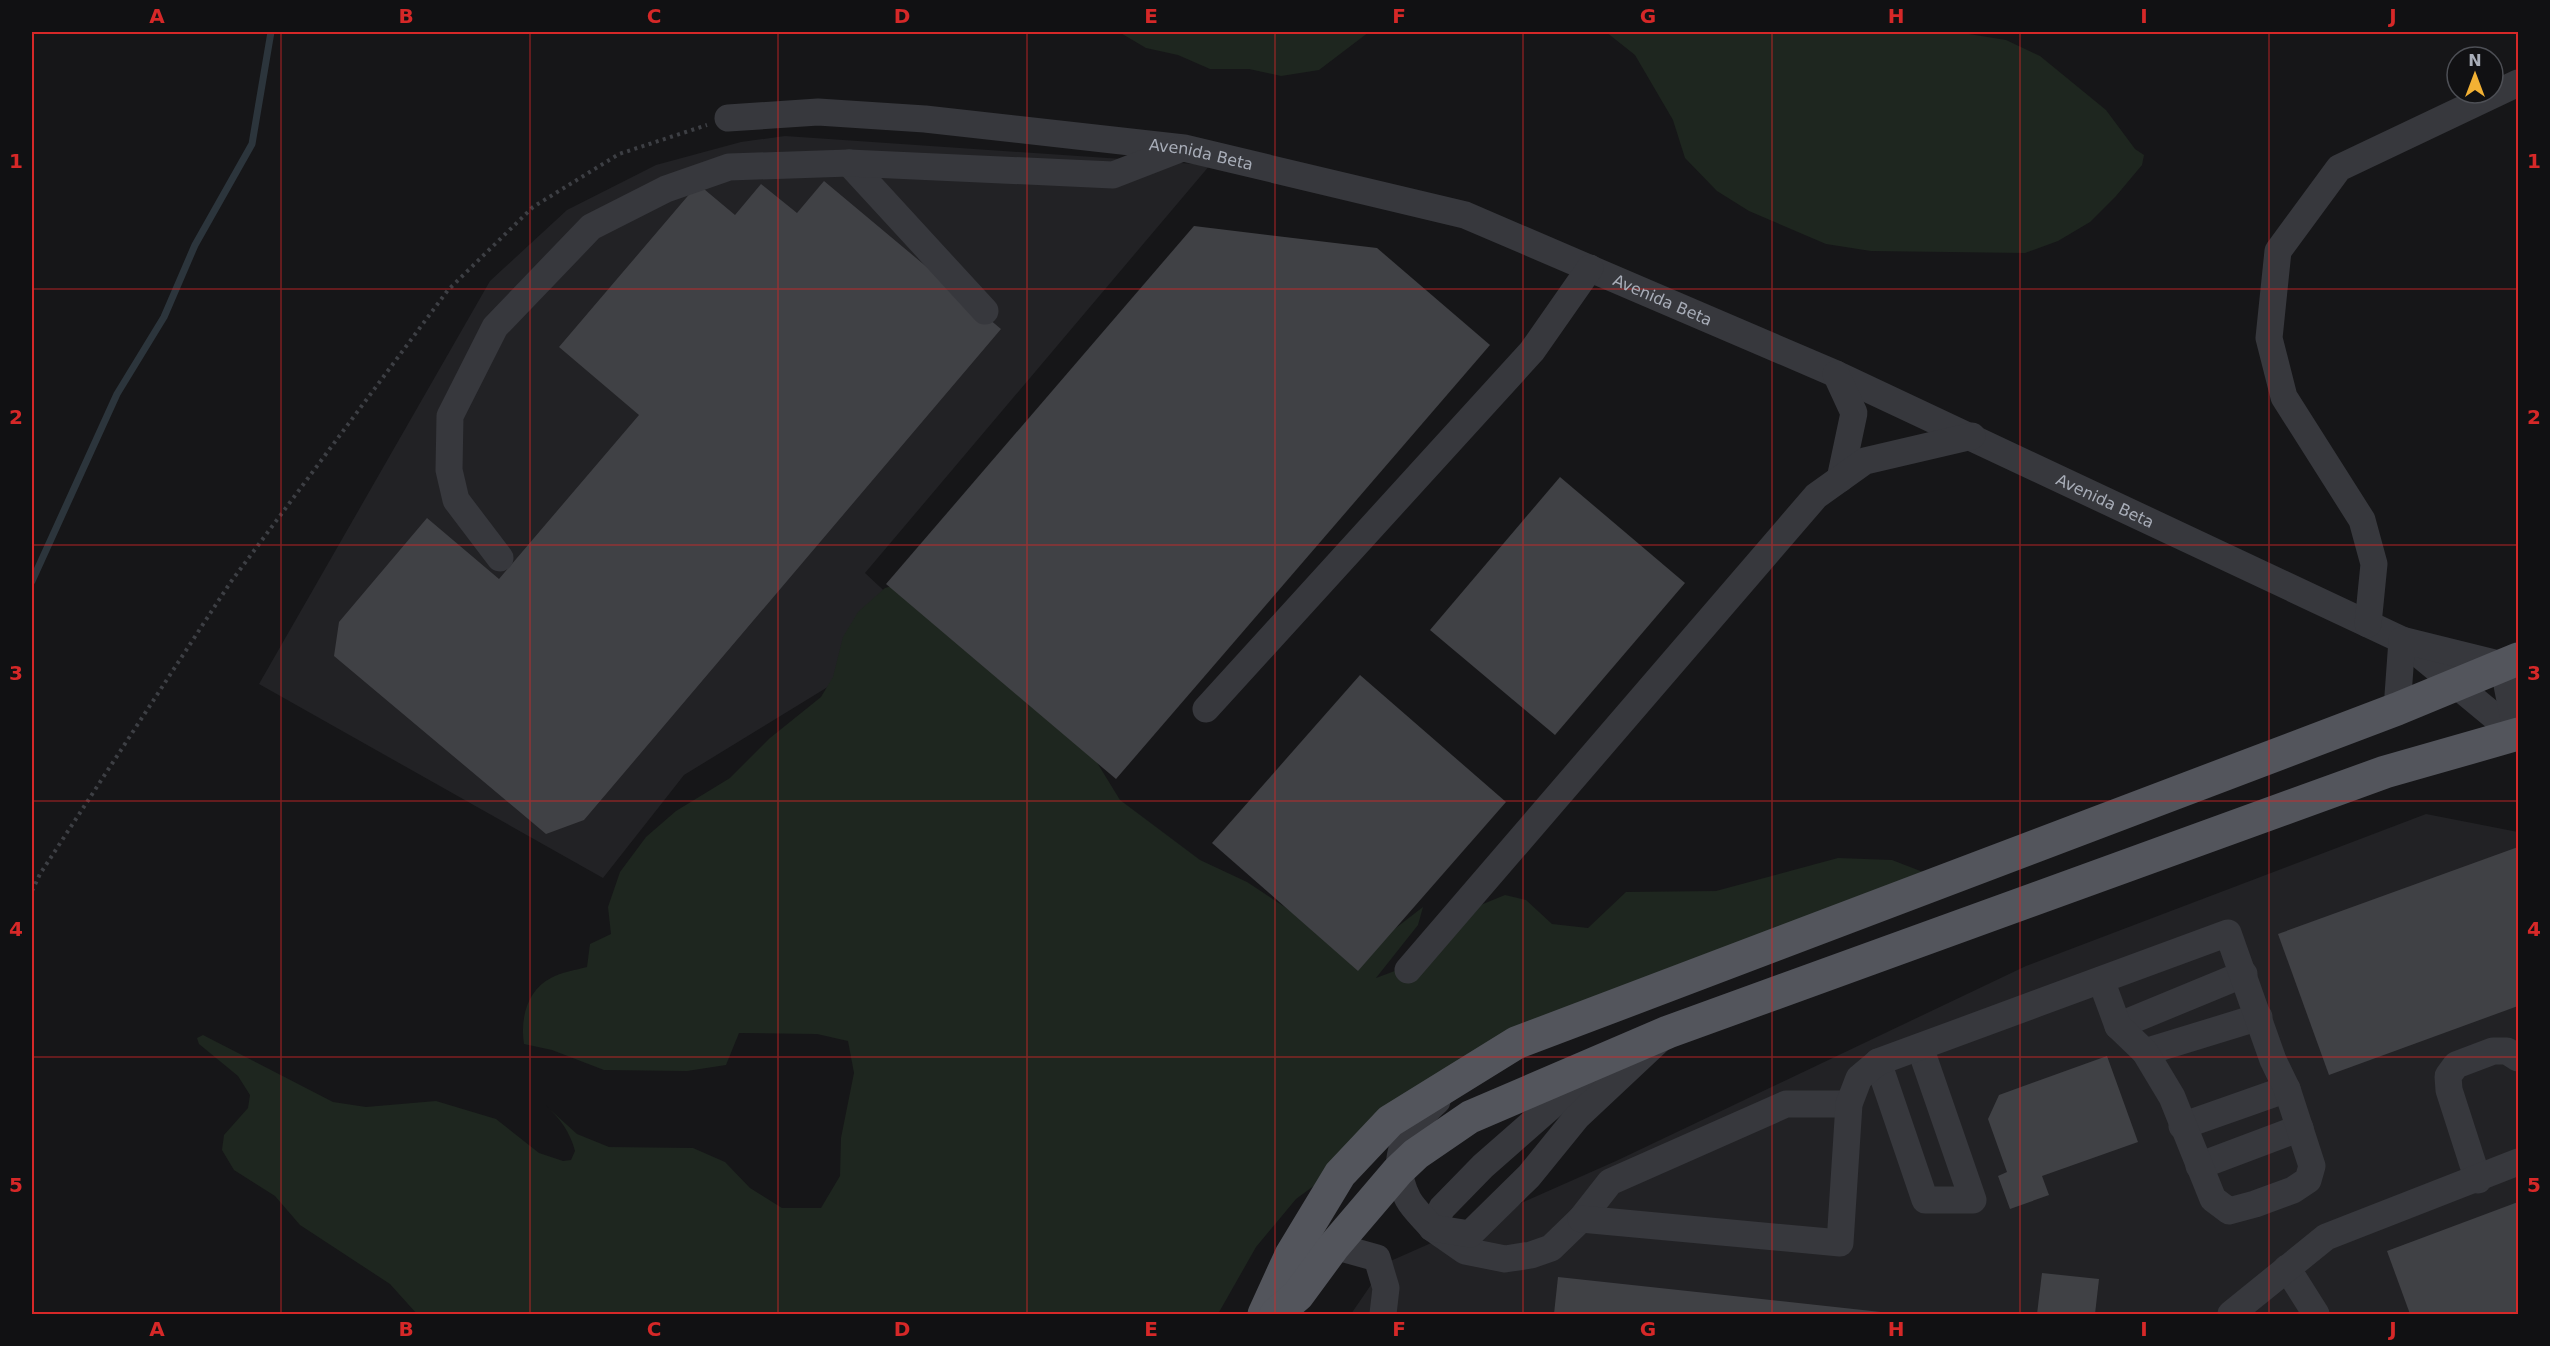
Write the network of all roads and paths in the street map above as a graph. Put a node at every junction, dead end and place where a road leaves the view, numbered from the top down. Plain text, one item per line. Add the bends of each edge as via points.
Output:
1 (2518, 83) edge
2 (728, 118) joint
3 (1184, 148) junction
4 (849, 163) junction
5 (1590, 268) junction
6 (985, 311) dead end
7 (1836, 374) junction
8 (1972, 436) junction
9 (1840, 479) junction
10 (500, 558) dead end
11 (2368, 624) junction
12 (2402, 640) junction
13 (2511, 662) edge
14 (2454, 684) junction
15 (2397, 709) junction
16 (1206, 710) dead end
17 (2518, 735) edge
18 (32, 891) edge
19 (1408, 969) dead end
20 (2244, 974) junction
21 (2101, 980) junction
22 (2259, 1017) junction
23 (2118, 1026) junction
24 (1668, 1032) junction
25 (1920, 1047) junction
26 (2145, 1052) junction
27 (1608, 1056) junction
28 (2518, 1058) edge
29 (1878, 1062) junction
30 (1472, 1070) junction
31 (2287, 1089) junction
32 (1936, 1090) junction
33 (1849, 1104) junction
34 (1893, 1106) junction
35 (2182, 1126) junction
36 (2300, 1128) junction
37 (2518, 1162) edge
38 (2199, 1166) junction
39 (1398, 1171) junction
40 (2478, 1180) junction
41 (1581, 1219) junction
42 (1432, 1228) junction
43 (1334, 1246) junction
44 (2287, 1268) junction
45 (1264, 1314) edge
46 (1276, 1314) edge
47 (1383, 1314) edge
48 (2232, 1314) edge
49 (2316, 1314) edge

1 - 11 street via 2339,168 2278,251 2269,338 2284,397 2362,520 2374,564
2 - 3 street, Avenida Beta via 830,112
2 - 18 path via 619,154 533,207 448,290 230,583
3 - 4 street via 1113,175
3 - 5 street, Avenida Beta via 1465,215
4 - 6 street
4 - 10 street via 729,167 666,189 591,227 495,327 450,416 449,470 456,500
5 - 7 street, Avenida Beta
5 - 16 street via 1532,351
7 - 8 street, Avenida Beta
7 - 9 street via 1854,413
8 - 9 street via 1865,461
8 - 11 street, Avenida Beta
9 - 19 street via 1816,496
11 - 12 street, Avenida Beta
12 - 13 street
12 - 14 street, Avenida Beta
12 - 15 street
13 - 14 main road
13 - 17 street
14 - 15 main road
14 - 17 street, Avenida Beta
15 - 30 main road via 1573,1020 1516,1043
17 - 24 main road via 2385,772
20 - 21 street via 2228,933
20 - 22 street
20 - 23 street
21 - 23 street
21 - 25 street
22 - 26 street
22 - 31 street
23 - 26 street
24 - 27 main road
24 - 42 street via 1577,1118 1529,1176 1470,1234
25 - 29 street
25 - 32 street
26 - 35 street via 2172,1097
27 - 39 main road via 1470,1117
27 - 42 street via 1483,1166 1442,1208
28 - 40 street via 2507,1051 2493,1051 2456,1065 2448,1076
29 - 33 street via 1859,1078
29 - 34 street
30 - 39 street via 1418,1118 1404,1140
30 - 45 main road via 1390,1121 1340,1174 1291,1255
31 - 35 street
31 - 36 street
32 - 34 street
32 - 34 street via 1973,1200 1925,1200
33 - 41 street via 1786,1104 1764,1113 1610,1182
33 - 41 street via 1840,1243
35 - 38 street
36 - 38 street
36 - 38 street via 2312,1166 2308,1180 2293,1190 2229,1211 2213,1199
37 - 40 street
39 - 42 street via 1409,1200
39 - 43 main road
40 - 44 street via 2326,1237
41 - 42 street via 1551,1248 1531,1256 1505,1259 1465,1251
43 - 46 main road via 1298,1295
43 - 47 street via 1377,1258 1386,1288
44 - 48 street
44 - 49 street

